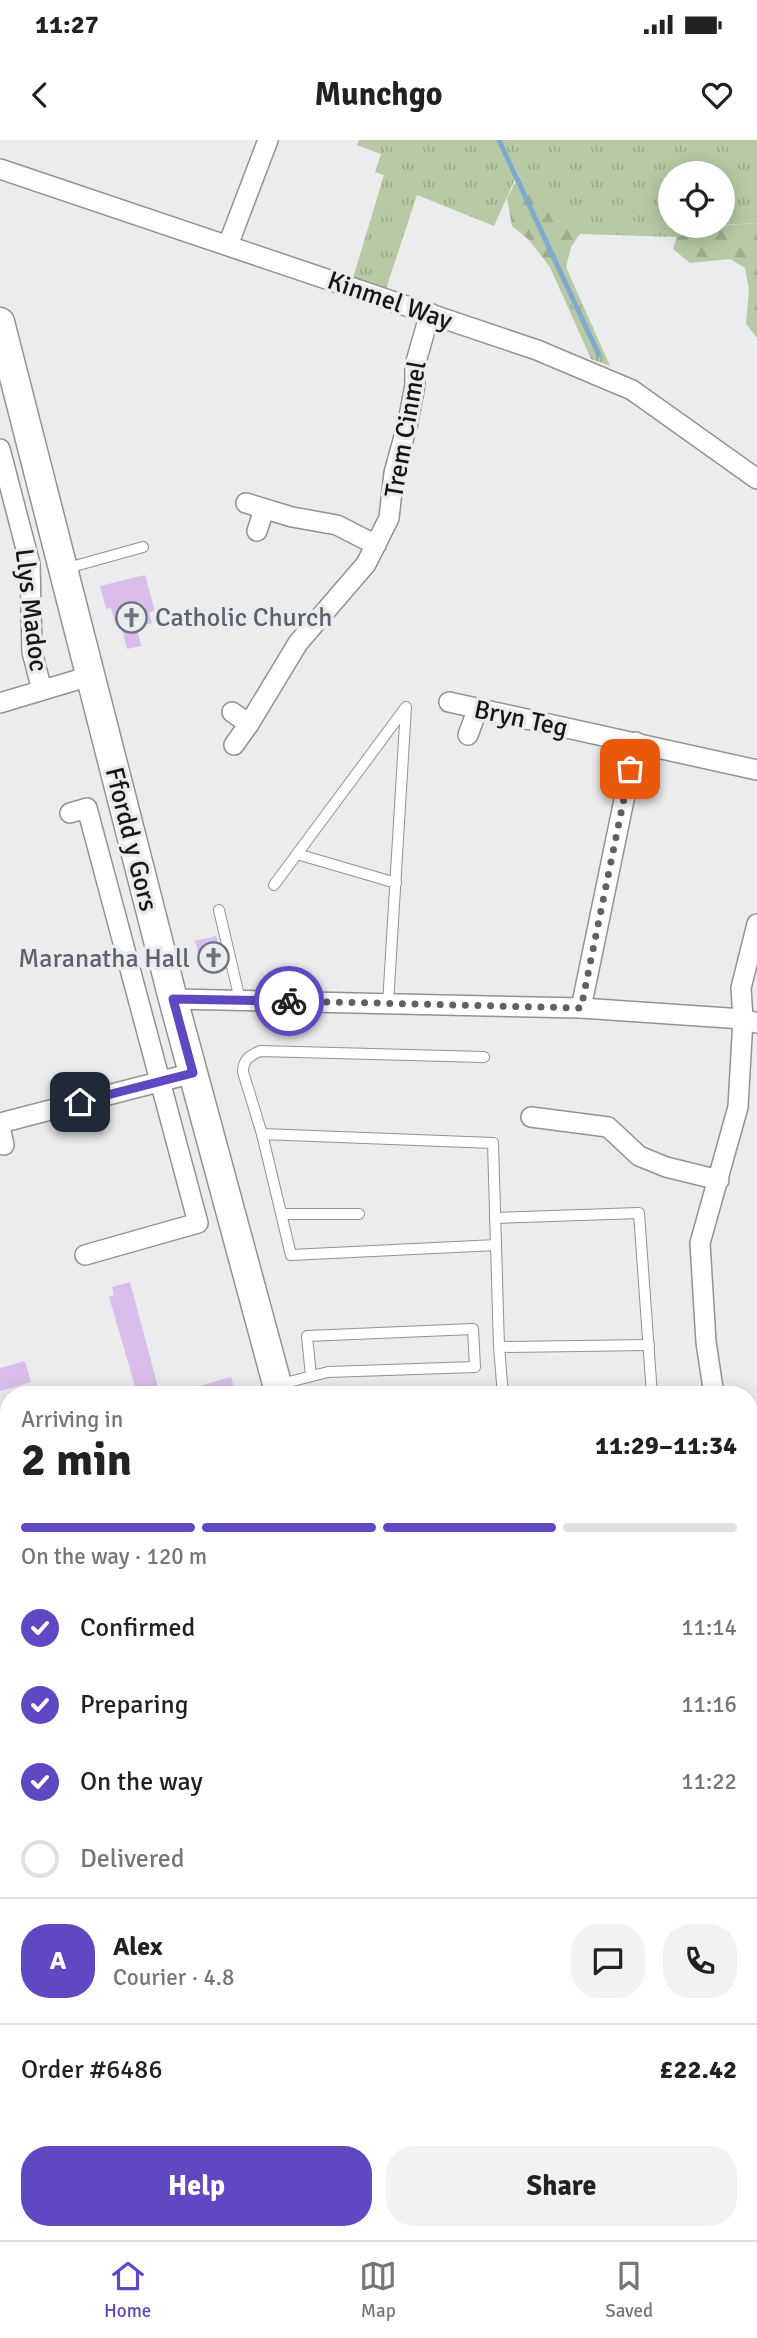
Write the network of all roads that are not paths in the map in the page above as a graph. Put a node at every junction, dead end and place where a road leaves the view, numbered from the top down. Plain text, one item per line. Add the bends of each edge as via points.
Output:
1 (268, 140) edge
2 (0, 169) edge
3 (228, 245) junction
4 (430, 313) junction
5 (0, 322) edge
6 (0, 449) edge
7 (757, 479) edge
8 (257, 531) dead end
9 (376, 545) junction
10 (144, 547) dead end
11 (63, 569) junction
12 (90, 676) junction
13 (42, 690) junction
14 (449, 702) dead end
15 (0, 703) edge
16 (478, 708) junction
17 (232, 712) dead end
18 (248, 724) junction
19 (468, 734) dead end
20 (636, 742) junction
21 (234, 745) dead end
22 (757, 770) edge
23 (70, 813) dead end
24 (297, 854) junction
25 (396, 883) junction
26 (274, 885) dead end
27 (219, 910) dead end
28 (757, 924) edge
29 (173, 999) junction
30 (240, 1000) junction
31 (388, 1003) junction
32 (581, 1008) junction
33 (750, 1021) edge
34 (484, 1058) dead end
35 (193, 1073) junction
36 (160, 1082) junction
37 (531, 1117) dead end
38 (1, 1131) edge
39 (262, 1134) junction
40 (719, 1180) junction
41 (282, 1214) junction
42 (359, 1214) dead end
43 (495, 1218) junction
44 (496, 1245) junction
45 (85, 1255) dead end
46 (649, 1345) junction
47 (499, 1347) junction
48 (311, 1376) junction
49 (277, 1386) edge
50 (287, 1386) edge
51 (502, 1386) edge
52 (651, 1386) edge
53 (713, 1386) edge

1 - 3 street
2 - 3 street, Kinmel Way
3 - 4 street, Kinmel Way
4 - 7 street, Kinmel Way via 537,350 632,390
4 - 9 street, Trem Cinmel via 415,365 411,410 394,473 389,518
5 - 11 street, Ffordd y Gors
6 - 13 street, Llys Madoc via 30,564 32,642
8 - 9 street via 255,507 337,525
9 - 18 street, Trem Cinmel via 366,564 298,643
10 - 11 lane
11 - 12 street, Ffordd y Gors
12 - 13 street
12 - 29 street, Ffordd y Gors
13 - 15 street
14 - 16 street, Bryn Teg
16 - 19 street
16 - 20 street, Bryn Teg
17 - 18 street
18 - 21 street, Trem Cinmel
20 - 22 street, Bryn Teg
20 - 32 street
23 - 36 street via 87,808
24 - 25 lane
24 - 25 lane via 406,707
24 - 26 lane
25 - 31 lane
27 - 30 lane
28 - 33 street via 741,988
29 - 30 street
29 - 35 street, Ffordd y Gors
30 - 31 street
31 - 32 street
32 - 33 street
33 - 40 street via 738,1107
34 - 39 lane via 260,1051 246,1060 243,1072
35 - 36 street
35 - 49 street, Ffordd y Gors
36 - 38 street
36 - 45 street via 198,1223
37 - 40 street via 608,1127 639,1156
39 - 41 lane
39 - 43 lane via 493,1143
40 - 53 street via 700,1243
41 - 42 lane
41 - 44 lane via 291,1255
43 - 44 lane
43 - 46 lane via 639,1213
44 - 47 lane
46 - 47 lane
46 - 52 lane
47 - 51 lane
48 - 48 lane via 475,1367 473,1329 307,1336
48 - 50 lane

